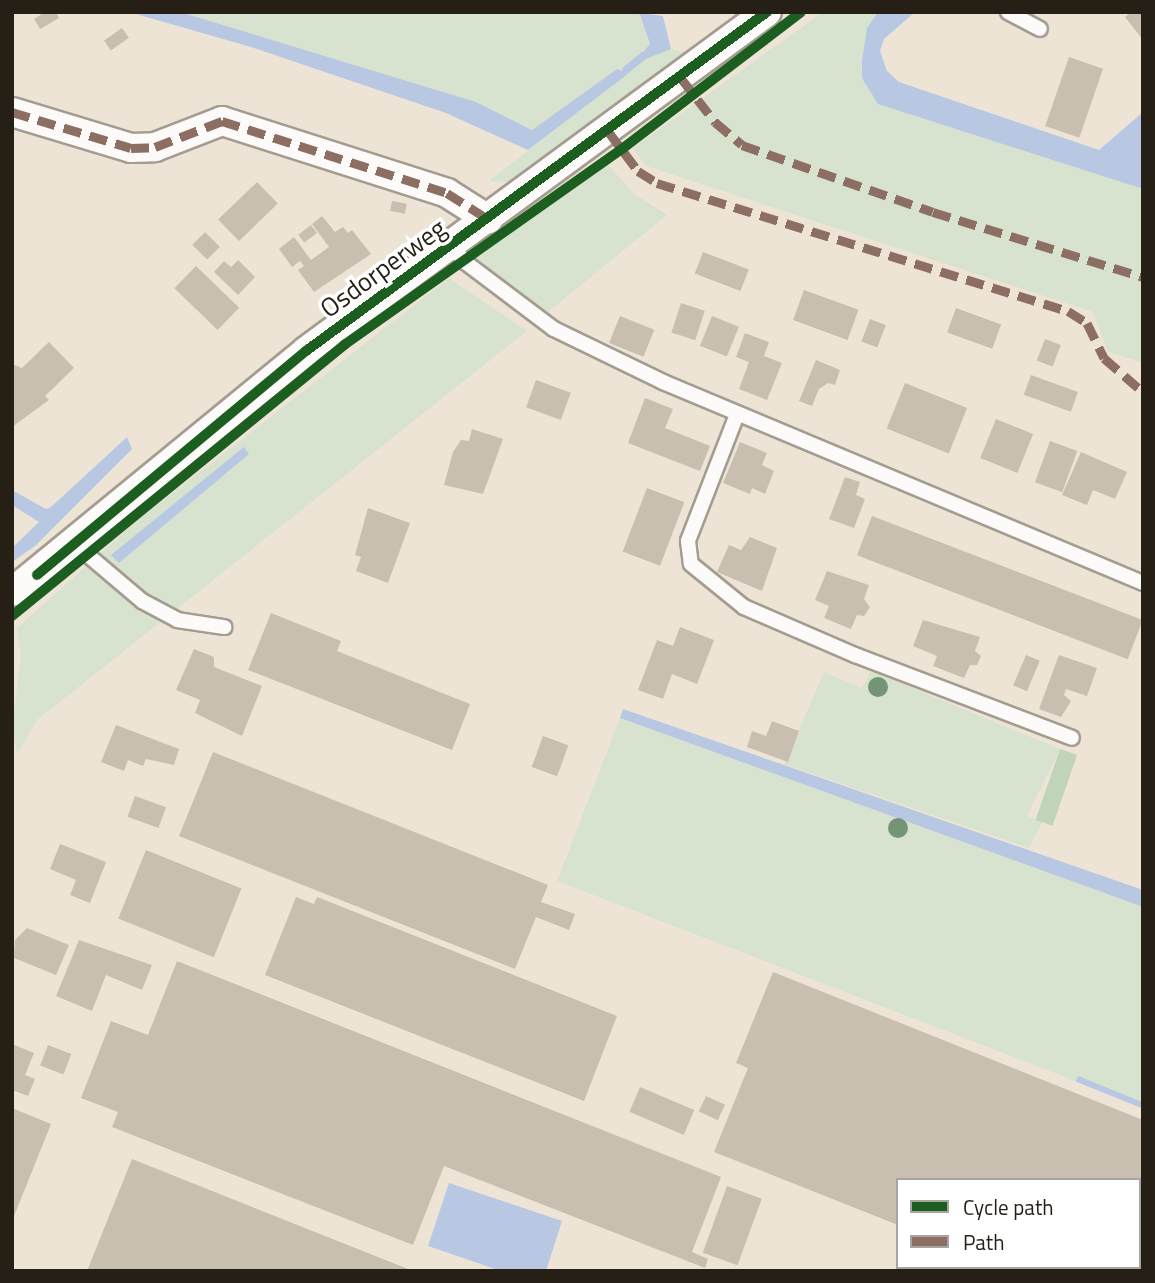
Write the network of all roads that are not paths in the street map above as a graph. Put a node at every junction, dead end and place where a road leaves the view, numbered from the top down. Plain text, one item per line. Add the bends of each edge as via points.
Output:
1 (767, 12) edge
2 (1008, 12) edge
3 (1040, 29) dead end
4 (12, 111) edge
5 (488, 219) junction
6 (452, 246) junction
7 (736, 416) junction
8 (79, 541) junction
9 (1143, 583) edge
10 (12, 592) edge
11 (224, 627) dead end
12 (1072, 738) dead end

1 - 5 street, Osdorperweg
2 - 3 lane
4 - 5 street, Osdorperweg via 131,148 155,147 222,121 447,192
5 - 6 street, Osdorperweg
6 - 7 lane via 465,262 554,329
6 - 8 street, Osdorperweg via 306,351
7 - 9 lane
7 - 12 lane via 688,541 691,564 744,607
8 - 10 street, Osdorperweg
8 - 11 lane via 99,565 142,601 177,620

